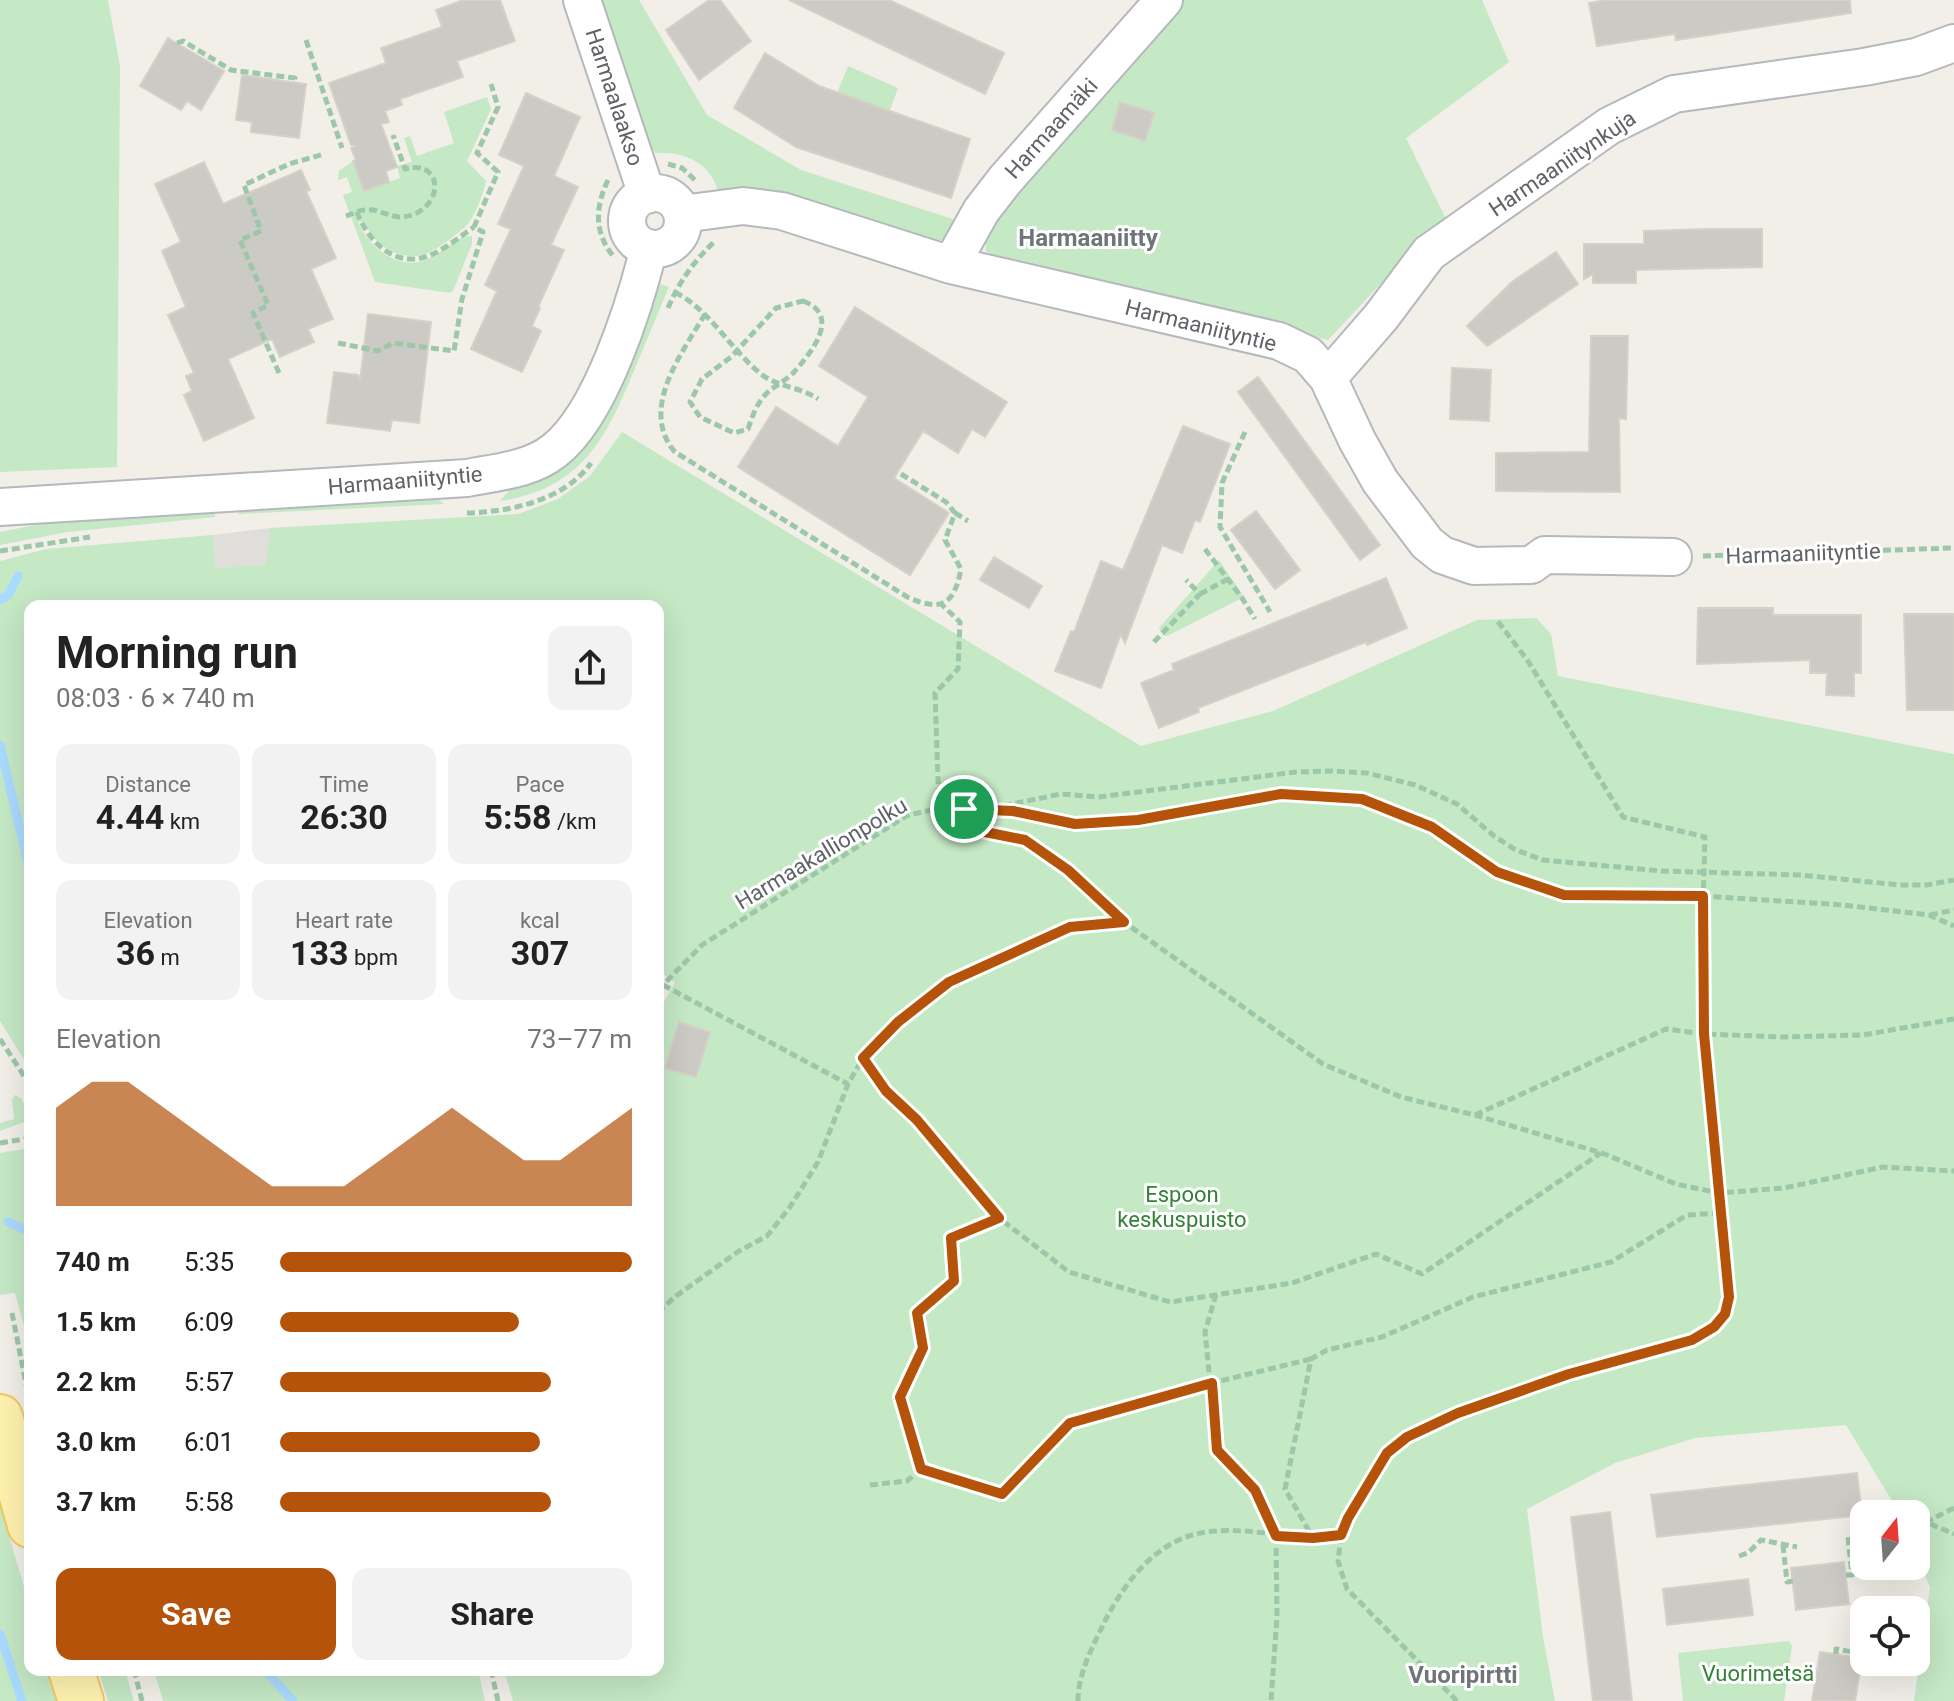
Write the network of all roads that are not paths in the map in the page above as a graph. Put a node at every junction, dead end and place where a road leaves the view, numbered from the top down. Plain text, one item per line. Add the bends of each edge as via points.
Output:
1 (582, 0) edge
2 (1164, 0) edge
3 (1954, 43) edge
4 (642, 179) junction
5 (682, 214) junction
6 (633, 255) junction
7 (951, 265) junction
8 (1328, 378) junction
9 (8, 510) edge
10 (1673, 557) road end
11 (14, 1407) edge
12 (24, 1481) edge
13 (73, 1676) edge
14 (81, 1701) edge

1 - 4 street, Harmaalaakso
2 - 7 street, Harmaamäki via 1005,180
3 - 8 street, Harmaaniitynkuja via 1864,67 1674,94 1609,126 1429,253
4 - 5 street via 671,198
4 - 6 street via 627,222 633,238 644,247
5 - 6 street via 674,242
5 - 7 street, Harmaaniityntie via 743,206 782,211
6 - 9 street, Harmaaniityntie via 636,298 578,427 554,452 517,469 467,478
7 - 8 street, Harmaaniityntie via 1279,341 1308,355
8 - 10 street, Harmaaniityntie via 1380,481 1442,555 1474,566 1531,565 1545,555
11 - 12 main road
13 - 14 main road

